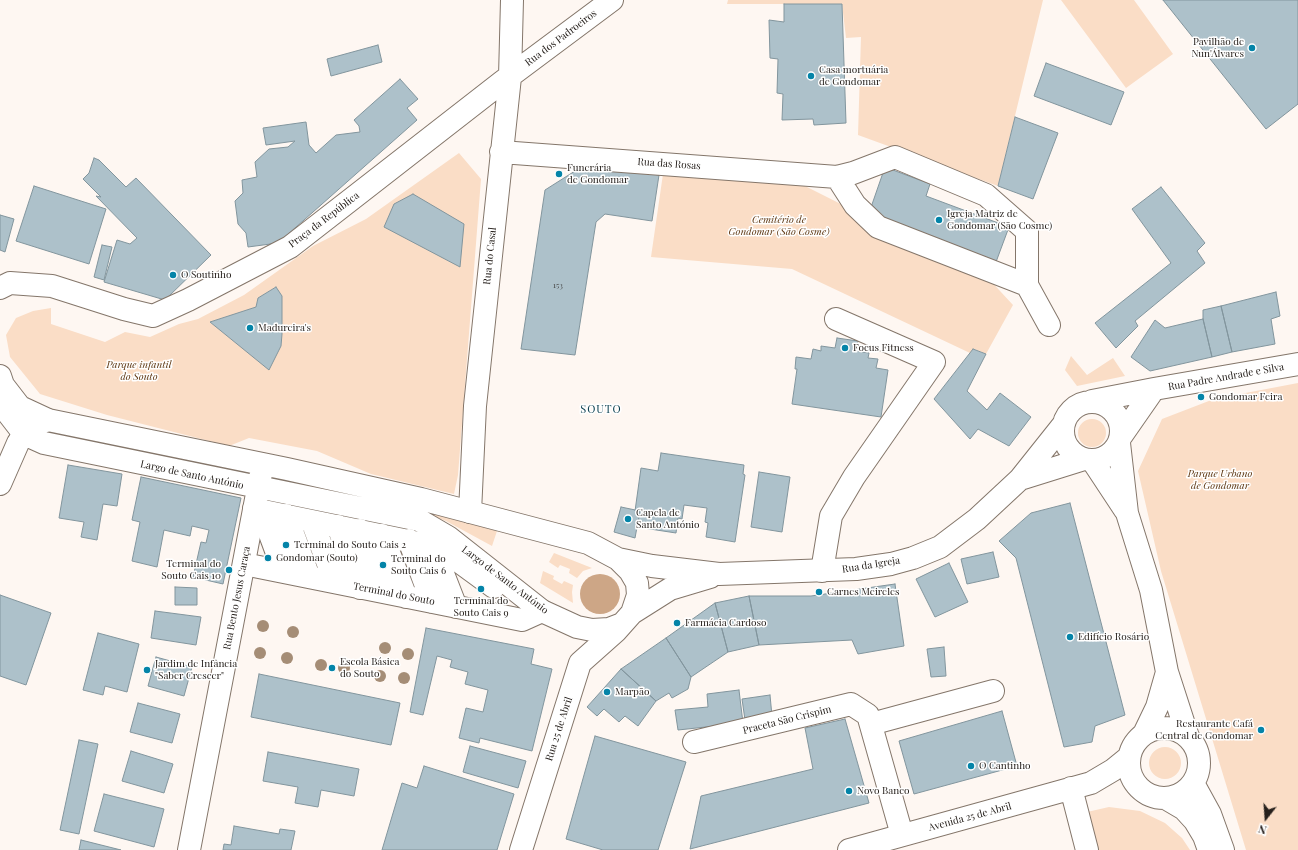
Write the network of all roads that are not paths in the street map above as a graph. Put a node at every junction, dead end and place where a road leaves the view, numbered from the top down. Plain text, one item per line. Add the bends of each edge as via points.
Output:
1 (512, 0) edge
2 (612, 0) edge
3 (510, 77) junction
4 (501, 152) junction
5 (837, 177) junction
6 (1027, 285) junction
7 (0, 288) edge
8 (836, 319) dead end
9 (1049, 324) dead end
10 (1297, 360) edge
11 (0, 376) edge
12 (1154, 389) junction
13 (1092, 401) junction
14 (0, 403) edge
15 (48, 420) junction
16 (1063, 425) junction
17 (24, 434) junction
18 (1120, 439) junction
19 (1088, 460) junction
20 (263, 464) junction
21 (1020, 480) junction
22 (0, 484) edge
23 (258, 502) junction
24 (470, 512) junction
25 (1127, 512) junction
26 (286, 515) junction
27 (312, 521) junction
28 (338, 526) junction
29 (360, 530) junction
30 (382, 535) junction
31 (409, 540) junction
32 (433, 548) junction
33 (618, 559) junction
34 (244, 564) junction
35 (822, 571) junction
36 (284, 572) junction
37 (719, 574) junction
38 (310, 577) junction
39 (335, 582) junction
40 (360, 588) junction
41 (384, 592) junction
42 (522, 595) junction
43 (406, 597) junction
44 (432, 602) junction
45 (456, 607) junction
46 (542, 611) junction
47 (627, 619) junction
48 (1167, 672) junction
49 (993, 691) dead end
50 (871, 724) junction
51 (1144, 734) junction
52 (1188, 737) junction
53 (694, 742) dead end
54 (1129, 757) junction
55 (1193, 783) junction
56 (1081, 786) junction
57 (1139, 789) junction
58 (1167, 799) junction
59 (902, 835) junction
60 (189, 850) edge
61 (521, 850) edge
62 (849, 850) edge
63 (1087, 850) edge
64 (1209, 850) edge
65 (1224, 850) edge

1 - 3 street, Rua do Casal
2 - 3 street, Rua dos Padroeiros
3 - 4 street, Rua do Casal
3 - 7 street, Praça da República via 290,247 153,316 52,286 10,283
4 - 5 street, Rua das Rosas
4 - 24 street, Rua do Casal via 475,406
5 - 6 street via 855,205 878,227
5 - 6 street, Rua das Rosas via 895,158 986,194 1027,231
6 - 9 street
8 - 35 street via 934,362 854,477 831,516
10 - 12 street, Rua Padre Andrade e Silva
11 - 15 street via 3,385 20,407
12 - 13 street, Rua Padre Andrade e Silva
12 - 18 street, Rua Padre Andrade e Silva
13 - 16 street via 1084,402 1070,411
13 - 18 street via 1111,408 1118,416 1121,425
14 - 17 street, Largo de Santo António
15 - 17 street via 35,425
15 - 20 street
16 - 19 street via 1067,446 1076,456
16 - 21 street, Rua da Igreja
17 - 22 street
17 - 23 street, Largo de Santo António via 44,444
18 - 19 street via 1115,450 1108,456
18 - 25 street
19 - 21 street, Rua da Igreja
19 - 25 street
20 - 23 street, Rua Bento Jesus Caraça
20 - 24 street
21 - 35 street, Rua da Igreja via 958,535 940,546 891,564
23 - 26 street
23 - 34 street, Rua Bento Jesus Caraça
23 - 36 street
23 - 42 street, Largo de Santo António via 371,510 419,520 448,537
24 - 33 street via 588,543
25 - 48 street via 1151,590
26 - 27 street
26 - 38 street
27 - 28 street
27 - 39 street
28 - 29 street
28 - 40 street
29 - 30 street
29 - 41 street
30 - 31 street
30 - 43 street
31 - 32 street
31 - 44 street
32 - 42 street via 453,557 508,597
32 - 45 street
33 - 37 street, Rua da Igreja
33 - 47 street via 637,583 638,595
34 - 36 street, Terminal do Souto
34 - 60 street, Rua Bento Jesus Caraça
35 - 37 street, Rua da Igreja
36 - 38 street, Terminal do Souto
37 - 47 street, Rua da Igreja via 670,589
38 - 39 street, Terminal do Souto
39 - 40 street, Terminal do Souto
40 - 41 street, Terminal do Souto
41 - 43 street, Terminal do Souto
42 - 46 street, Largo de Santo António
43 - 44 street, Terminal do Souto
44 - 45 street, Terminal do Souto
45 - 46 street, Terminal do Souto via 522,620
46 - 47 street, Largo de Santo António via 577,627 592,630 610,629
47 - 61 street, Rua 25 de Abril via 580,663
48 - 51 street via 1157,706
48 - 52 street
49 - 50 street
50 - 53 street, Praceta São Crispim via 868,715 851,704
50 - 59 street, Praceta São Crispim
51 - 52 street via 1166,728
51 - 54 street via 1137,740
52 - 55 street via 1199,759 1198,774
54 - 56 street, Avenida 25 de Abril via 1113,770
54 - 57 street via 1128,769
55 - 58 street via 1186,791
55 - 65 street via 1210,814
56 - 57 street, Avenida 25 de Abril
56 - 59 street, Avenida 25 de Abril
56 - 63 street
57 - 58 street via 1148,795
58 - 64 street via 1184,809 1194,821
59 - 62 street, Avenida 25 de Abril

